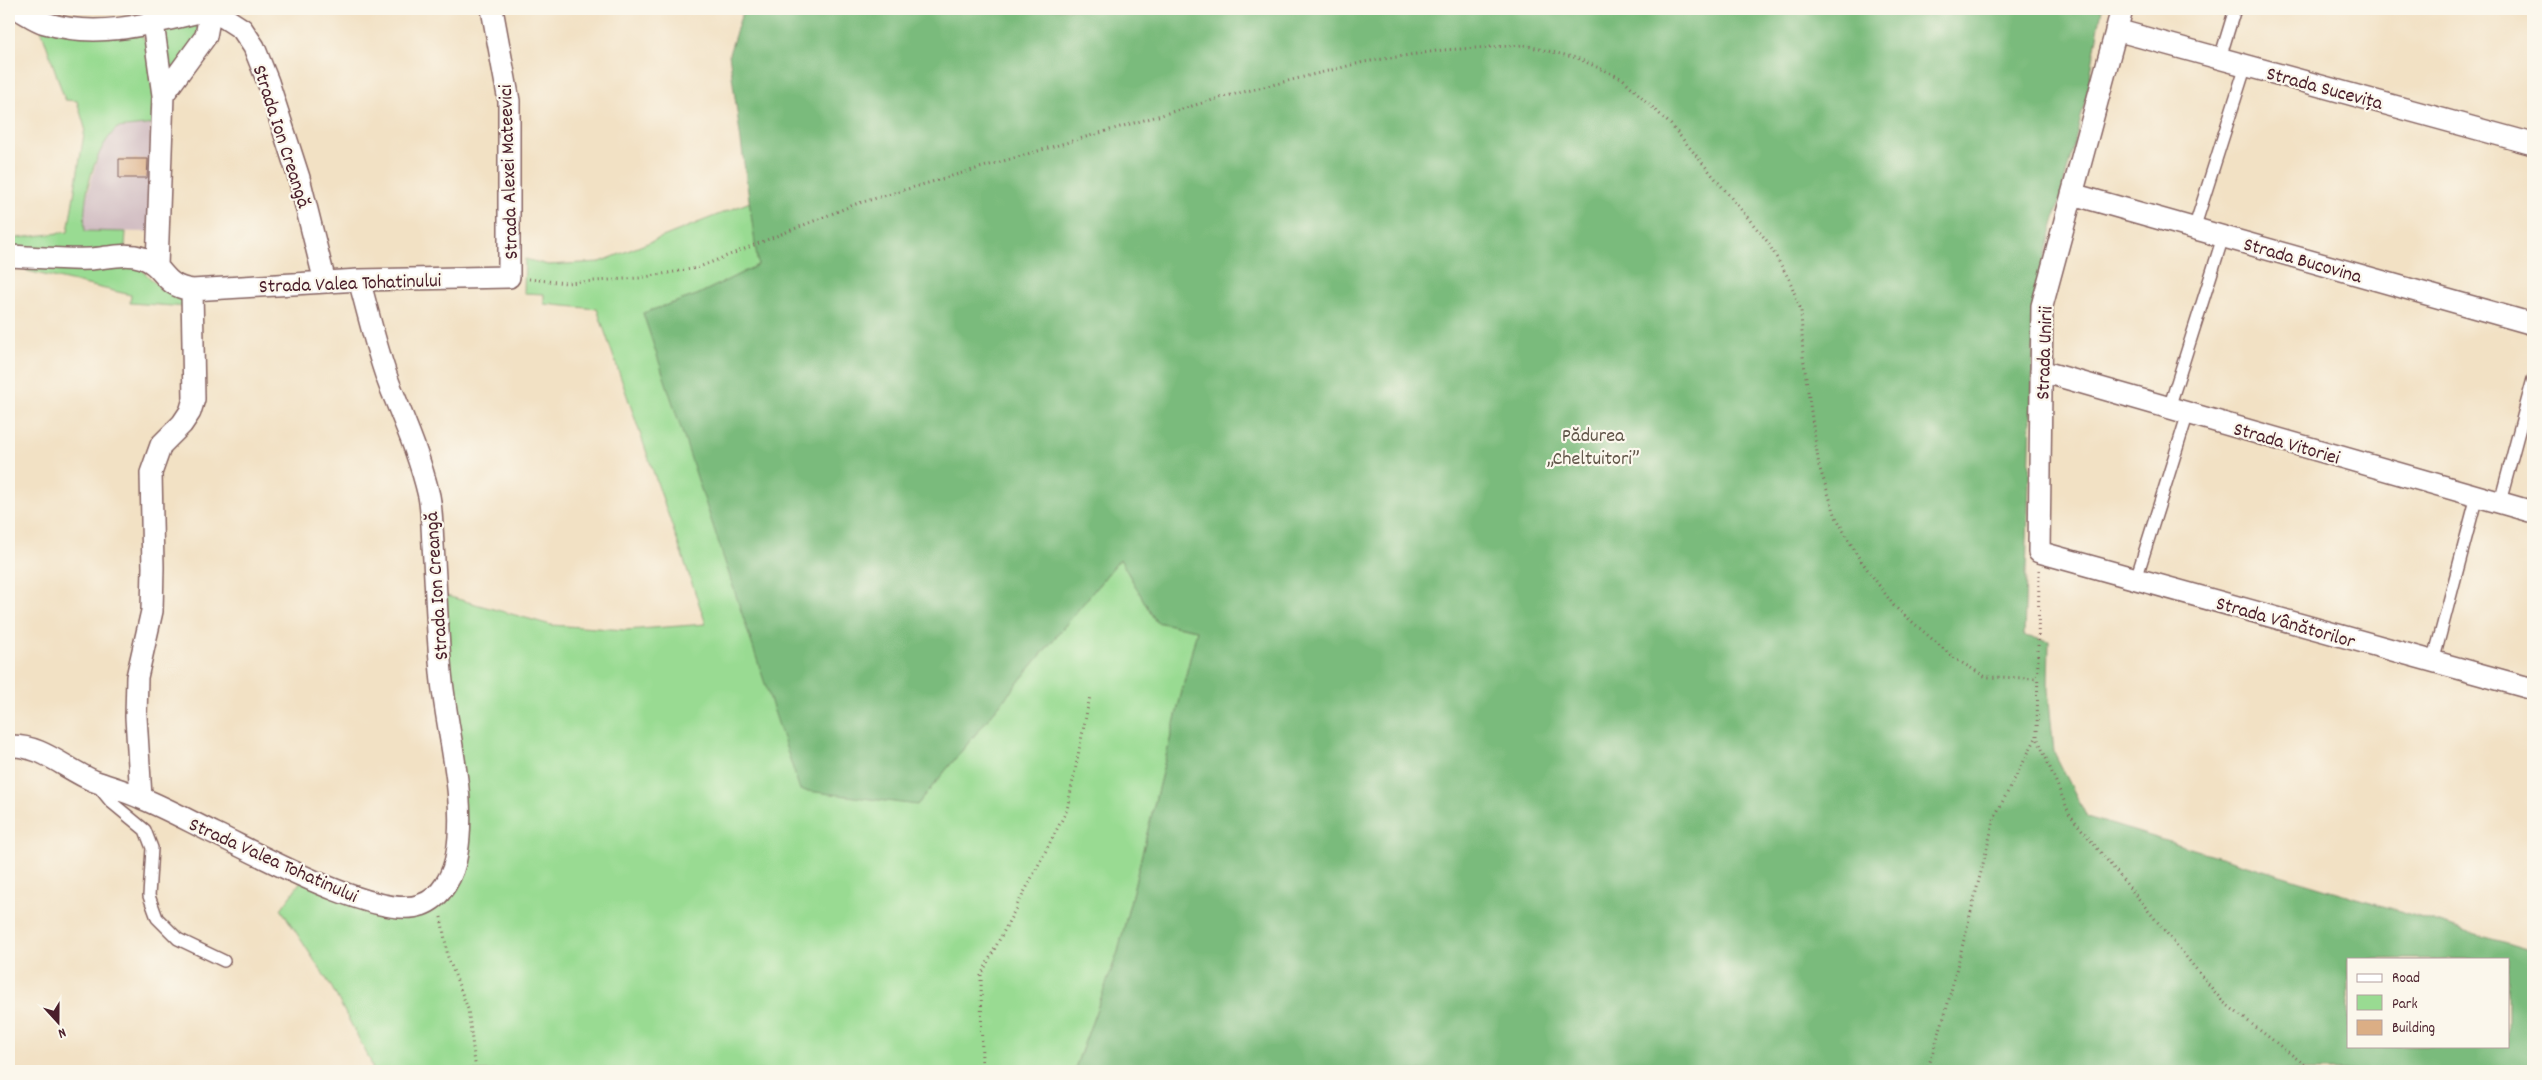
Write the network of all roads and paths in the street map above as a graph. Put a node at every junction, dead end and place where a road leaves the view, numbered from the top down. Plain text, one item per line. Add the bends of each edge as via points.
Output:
1 (18, 9) edge
2 (211, 9) edge
3 (492, 9) edge
4 (2122, 9) edge
5 (2235, 9) edge
6 (153, 23) junction
7 (2116, 30) junction
8 (2220, 58) junction
9 (2246, 66) junction
10 (163, 95) junction
11 (2533, 144) edge
12 (2072, 194) junction
13 (2194, 229) junction
14 (2223, 237) junction
15 (9, 256) edge
16 (157, 266) junction
17 (509, 277) junction
18 (359, 280) junction
19 (325, 282) junction
20 (192, 290) junction
21 (2533, 324) edge
22 (2041, 371) junction
23 (2533, 379) edge
24 (2178, 410) junction
25 (2477, 496) junction
26 (2500, 502) junction
27 (2533, 512) edge
28 (2039, 552) junction
29 (2136, 579) junction
30 (2433, 662) junction
31 (2037, 678) junction
32 (2533, 690) edge
33 (1090, 696) dead end
34 (2037, 738) junction
35 (9, 746) edge
36 (92, 780) junction
37 (141, 797) junction
38 (436, 896) junction
39 (224, 961) dead end
40 (476, 1071) edge
41 (982, 1071) edge
42 (1927, 1071) edge
43 (2313, 1071) edge

1 - 6 street via 44,23 81,30 124,29
2 - 6 street
2 - 10 street via 206,36
2 - 19 street, Strada Ion Creangă via 242,29 257,55 299,178
3 - 17 street, Strada Alexei Mateevici via 509,101
4 - 7 street, Strada Unirii
5 - 8 lane
6 - 10 street
7 - 8 street, Strada Sucevița
7 - 12 street, Strada Unirii
8 - 9 street, Strada Sucevița
9 - 11 street, Strada Sucevița
9 - 13 lane
10 - 16 street
12 - 13 street, Strada Bucovina
12 - 22 street, Strada Unirii via 2042,306
13 - 14 street, Strada Bucovina
14 - 21 street, Strada Bucovina
14 - 24 lane
15 - 16 street, Strada Valea Tohatinului via 90,259 125,254 144,258
16 - 20 street, Strada Valea Tohatinului via 178,288
17 - 18 street, Strada Valea Tohatinului
17 - 31 path via 566,283 639,278 697,268 856,204 1223,96 1364,62 1443,50 1523,45 1578,58 1623,79 1671,125 1772,248 1801,310 1803,357 1819,466 1836,517 1857,555 1894,606 1954,658 1986,677
18 - 19 street, Strada Valea Tohatinului
18 - 38 street, Strada Ion Creangă via 389,384 410,431 430,500 441,674 458,795 459,831 451,876
19 - 20 street, Strada Valea Tohatinului
20 - 37 street via 194,399 182,424 161,445 151,473 152,610 136,687
22 - 24 street, Strada Vitoriei
22 - 28 street, Strada Unirii
23 - 26 lane
24 - 25 street, Strada Vitoriei
24 - 29 lane
25 - 26 street, Strada Vitoriei
25 - 30 lane
26 - 27 street, Strada Vitoriei
28 - 29 street, Strada Vânătorilor
28 - 31 path
29 - 30 street, Strada Vânătorilor
30 - 32 street, Strada Vânătorilor
31 - 34 path
33 - 41 path via 1067,810 981,975
34 - 42 path via 1995,816 1946,1011
34 - 43 path via 2070,815 2223,1002
35 - 36 street, Strada Valea Tohatinului via 38,751
36 - 37 street, Strada Valea Tohatinului
36 - 39 lane via 111,802 145,830 152,848 150,896 157,918 178,939
37 - 38 street, Strada Valea Tohatinului via 292,871 350,895 390,907 410,908 424,905
38 - 40 path via 448,958 468,1009

